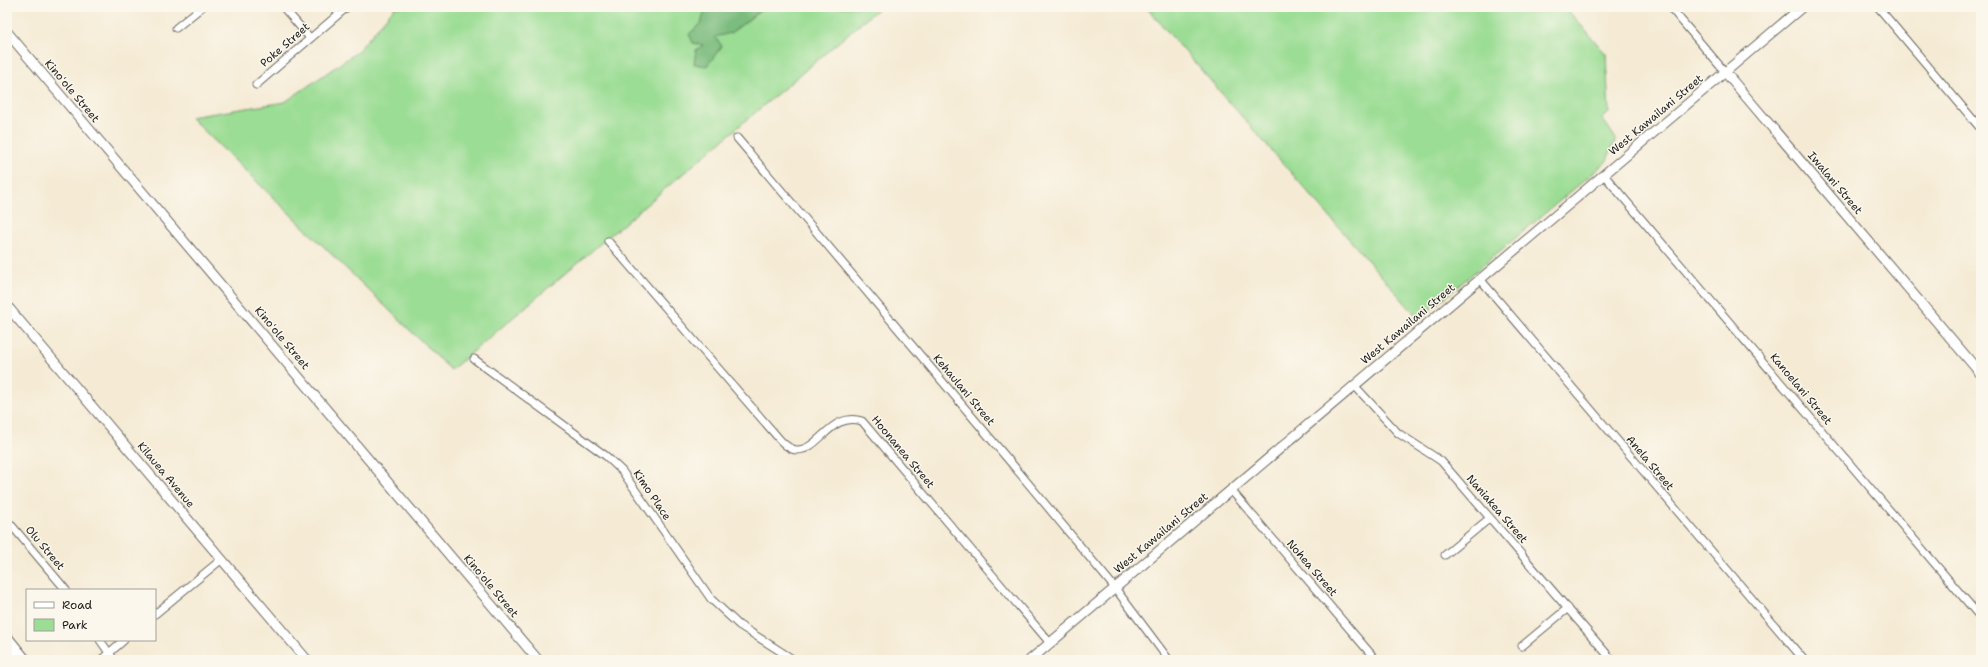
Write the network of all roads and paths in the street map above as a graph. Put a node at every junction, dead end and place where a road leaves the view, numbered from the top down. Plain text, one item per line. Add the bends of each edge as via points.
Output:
1 (202, 7) edge
2 (283, 7) edge
3 (347, 7) edge
4 (1670, 7) edge
5 (1802, 7) edge
6 (1878, 7) edge
7 (176, 28) dead end
8 (7, 32) edge
9 (310, 38) junction
10 (1725, 72) junction
11 (256, 85) dead end
12 (1981, 129) edge
13 (737, 138) dead end
14 (1604, 175) junction
15 (608, 241) dead end
16 (1480, 279) junction
17 (7, 306) edge
18 (474, 359) dead end
19 (1981, 374) edge
20 (1354, 385) junction
21 (1230, 490) junction
22 (1490, 518) junction
23 (7, 520) edge
24 (1445, 555) dead end
25 (222, 559) junction
26 (1115, 588) junction
27 (65, 589) edge
28 (1568, 608) junction
29 (156, 613) edge
30 (1981, 618) edge
31 (7, 639) edge
32 (101, 641) edge
33 (123, 641) edge
34 (1050, 643) junction
35 (1522, 646) dead end
36 (108, 653) junction
37 (24, 660) edge
38 (101, 660) edge
39 (114, 660) edge
40 (307, 660) edge
41 (538, 660) edge
42 (794, 660) edge
43 (1030, 660) edge
44 (1169, 660) edge
45 (1376, 660) edge
46 (1612, 660) edge
47 (1804, 660) edge

1 - 7 street
2 - 9 street
3 - 9 street, Poke Street
4 - 10 street, Iwalani Street
5 - 10 street, West Kawailani Street
6 - 12 street
8 - 41 street, Kinoʻole Street
9 - 11 street, Poke Street
10 - 14 street, West Kawailani Street
10 - 19 street, Iwalani Street
13 - 26 street, Kehaulani Street
14 - 16 street, West Kawailani Street
14 - 30 street, Kanoelani Street
15 - 34 street, Hoonanea Street via 788,448 797,450 807,447 845,419 855,418 862,421
16 - 20 street, West Kawailani Street
16 - 47 street, Anela Street
17 - 25 street, Kilauea Avenue
18 - 42 street, Kimo Place via 606,456 622,471 711,599 739,625
20 - 21 street, West Kawailani Street
20 - 22 street, Naniakea Street via 1398,433 1441,462
21 - 26 street, West Kawailani Street
21 - 45 street, Nohea Street
22 - 24 street
22 - 28 street, Naniakea Street
23 - 27 street, Olu Street
25 - 29 street
25 - 40 street, Kilauea Avenue
26 - 34 street, West Kawailani Street
26 - 44 street, Kehaulani Street
28 - 35 street
28 - 46 street, Naniakea Street
31 - 37 highway
32 - 36 street
33 - 36 street
34 - 43 street, West Kawailani Street
36 - 38 street
36 - 39 street

